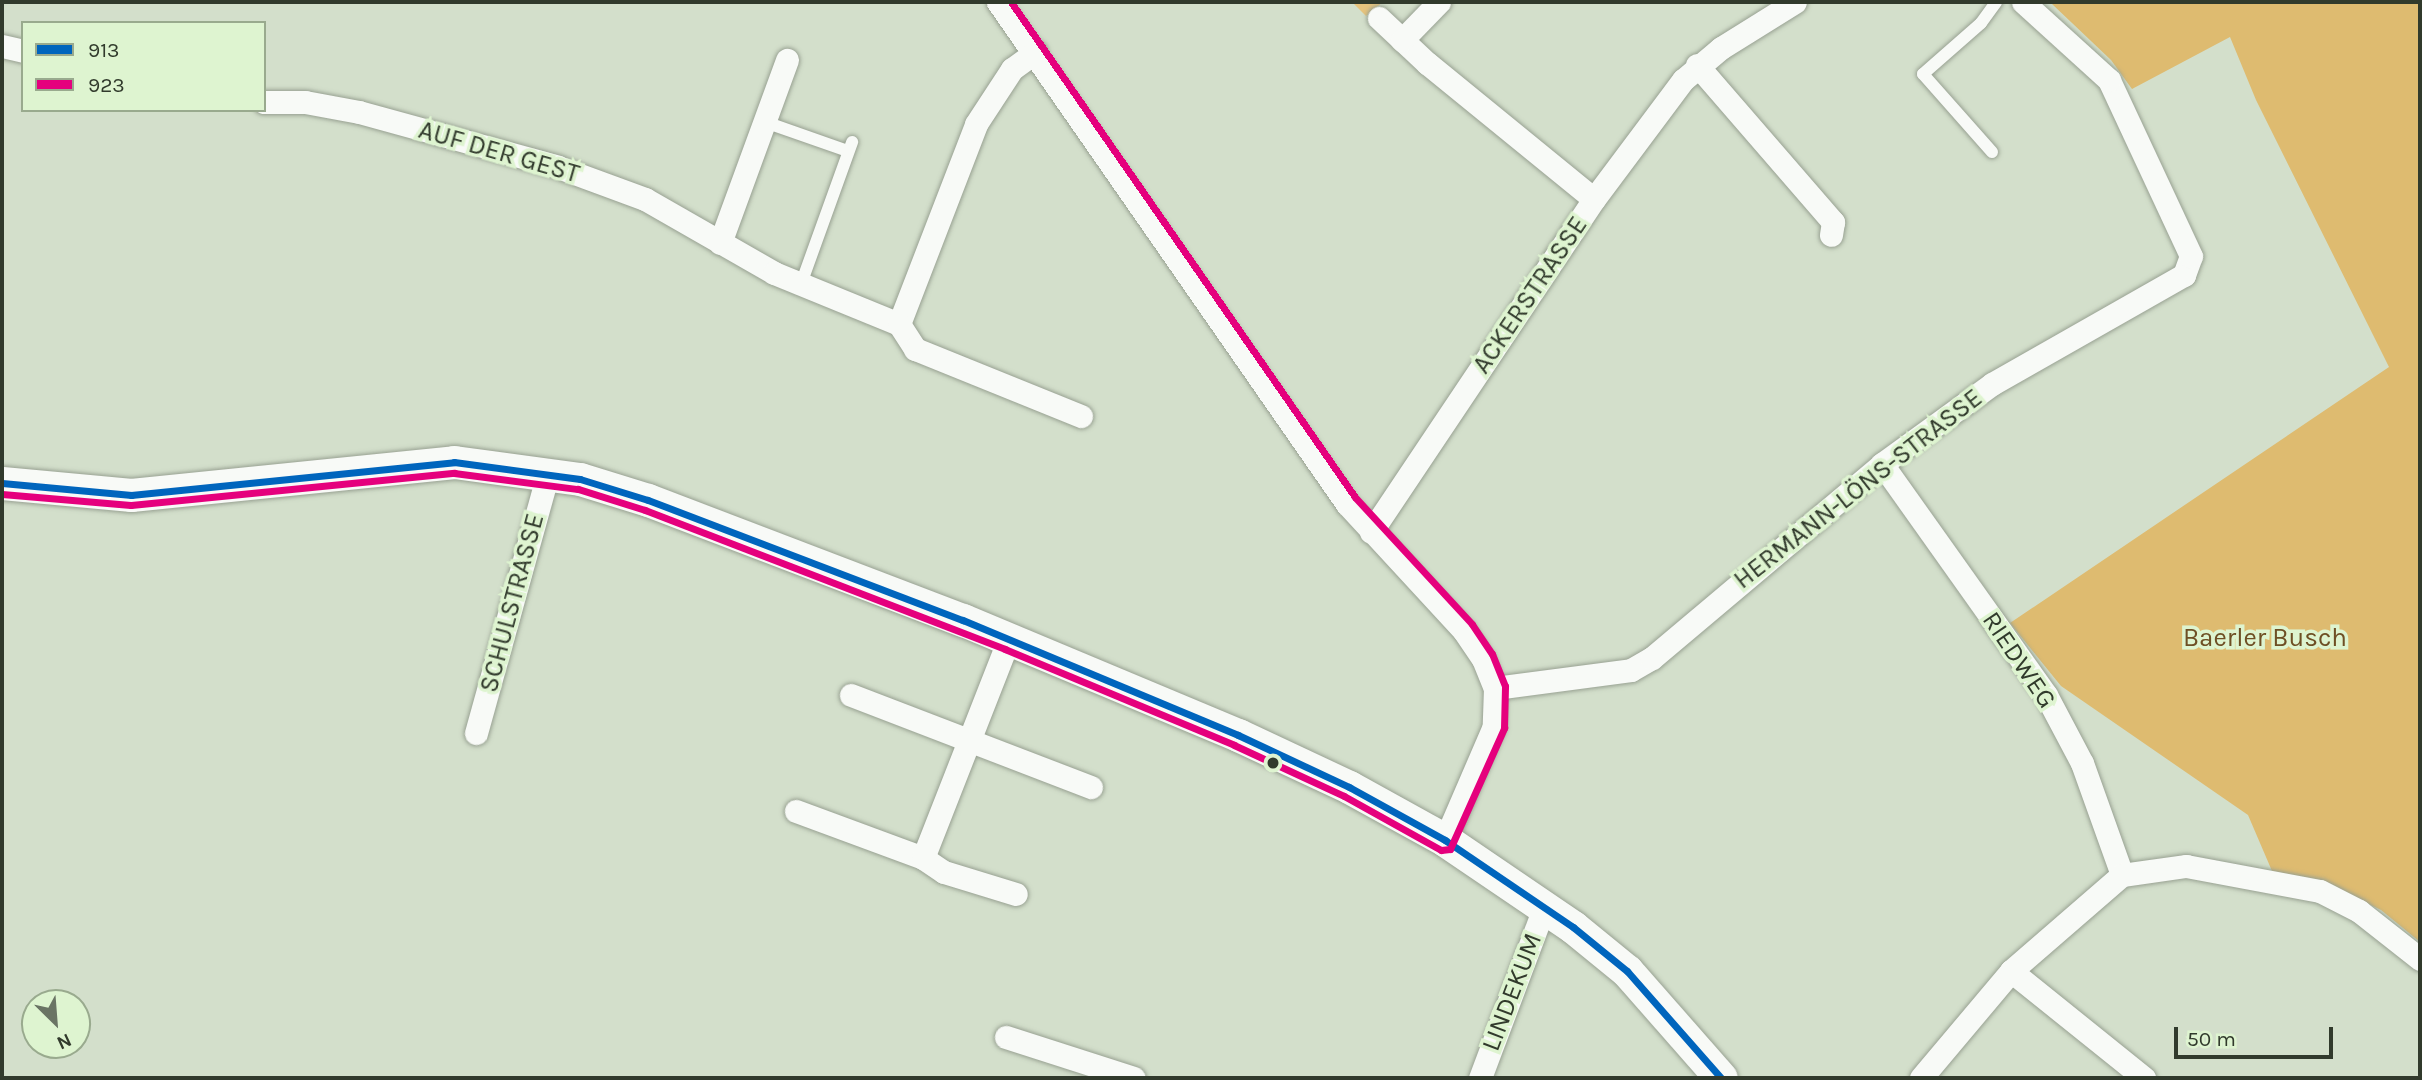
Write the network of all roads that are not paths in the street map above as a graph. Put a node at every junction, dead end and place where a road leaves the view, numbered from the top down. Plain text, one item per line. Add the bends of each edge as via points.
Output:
1 (998, 2) edge
2 (1439, 2) edge
3 (1795, 2) edge
4 (1996, 2) edge
5 (2023, 2) edge
6 (1379, 18) dead end
7 (1402, 40) junction
8 (2, 46) edge
9 (21, 51) edge
10 (1035, 52) junction
11 (787, 60) dead end
12 (1697, 65) junction
13 (266, 102) edge
14 (765, 122) junction
15 (1992, 152) dead end
16 (1594, 199) junction
17 (1831, 235) dead end
18 (720, 243) junction
19 (801, 284) junction
20 (899, 324) junction
21 (1081, 416) dead end
22 (1882, 464) junction
23 (548, 473) junction
24 (2, 484) edge
25 (1371, 532) junction
26 (1009, 639) junction
27 (1495, 688) junction
28 (851, 695) dead end
29 (476, 733) dead end
30 (973, 738) junction
31 (1091, 787) dead end
32 (796, 811) dead end
33 (1444, 840) junction
34 (923, 858) junction
35 (2122, 875) junction
36 (1016, 894) dead end
37 (1545, 905) junction
38 (2420, 959) edge
39 (2011, 971) junction
40 (1006, 1037) dead end
41 (1121, 1076) edge
42 (1480, 1078) edge
43 (1721, 1078) edge
44 (1921, 1078) edge
45 (2144, 1078) edge

1 - 10 street
2 - 7 street
3 - 12 street, ACKERSTRASSE
4 - 15 lane via 1981,23 1923,74
5 - 22 street, HERMANN-LÖNS-STRASSE via 2109,80 2190,256 2184,275 2168,287 1992,384
6 - 7 street
7 - 16 street
8 - 9 street
10 - 20 street via 1012,69 976,124
10 - 25 street
11 - 14 street
12 - 16 street, ACKERSTRASSE
12 - 17 street via 1833,222
13 - 18 street, AUF DER GEST via 305,102 359,112 558,167 645,199
14 - 18 street
14 - 19 lane via 850,147
16 - 25 street, ACKERSTRASSE
18 - 19 street, AUF DER GEST
19 - 20 street, AUF DER GEST
20 - 21 street via 915,349
22 - 27 street, HERMANN-LÖNS-STRASSE via 1631,670
22 - 35 street, RIEDWEG via 2046,695 2082,763
23 - 24 street via 454,462 131,495
23 - 26 street via 648,500
23 - 29 street, SCHULSTRASSE
25 - 27 street via 1464,631
26 - 30 street
26 - 33 street via 1238,735 1349,787
27 - 33 street via 1494,726 1483,760
28 - 30 street
30 - 31 street
30 - 34 street
32 - 34 street
33 - 37 street
34 - 36 street via 944,872
35 - 38 street via 2186,866 2320,891 2360,911
35 - 39 street
37 - 42 street, LINDEKUM
37 - 43 street via 1627,971
39 - 44 street
39 - 45 street
40 - 41 street

